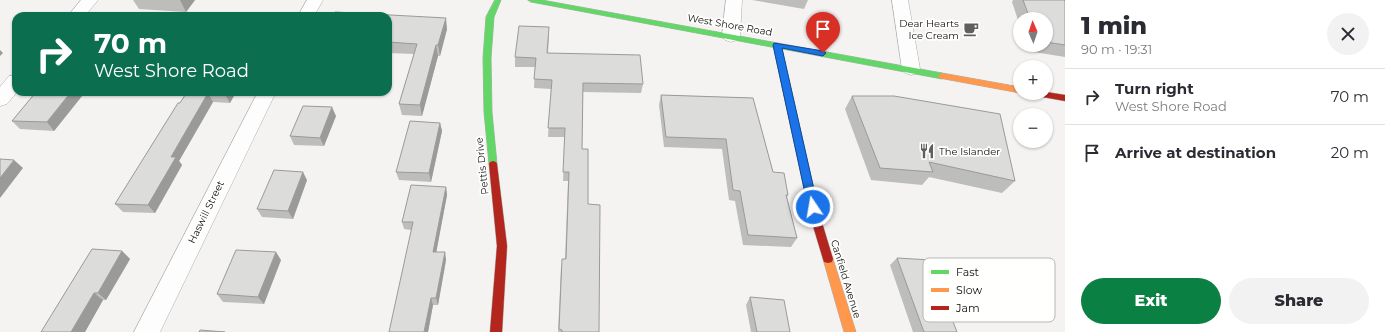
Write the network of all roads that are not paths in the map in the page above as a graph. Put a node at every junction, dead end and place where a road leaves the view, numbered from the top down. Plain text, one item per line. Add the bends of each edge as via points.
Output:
1 (90, 0) edge
2 (315, 0) edge
3 (498, 0) edge
4 (531, 0) edge
5 (734, 0) edge
6 (900, 0) edge
7 (564, 3) edge
8 (80, 12) edge
9 (308, 12) edge
10 (731, 36) junction
11 (777, 45) junction
12 (911, 70) junction
13 (12, 86) edge
14 (1013, 89) edge
15 (265, 96) edge
16 (1053, 96) edge
17 (1065, 98) edge
18 (0, 99) edge
19 (147, 332) edge
20 (496, 332) edge
21 (850, 332) edge

1 - 8 street
2 - 9 street
3 - 20 street, Pettis Drive via 490,17 487,58 488,112 502,246
4 - 7 street, West Shore Road
5 - 10 street
6 - 12 street
7 - 10 street, West Shore Road
10 - 11 street, West Shore Road
11 - 12 street, West Shore Road
11 - 21 street, Canfield Avenue via 815,216
12 - 14 street, West Shore Road
13 - 18 street
15 - 19 street, Haswill Street
16 - 17 street

